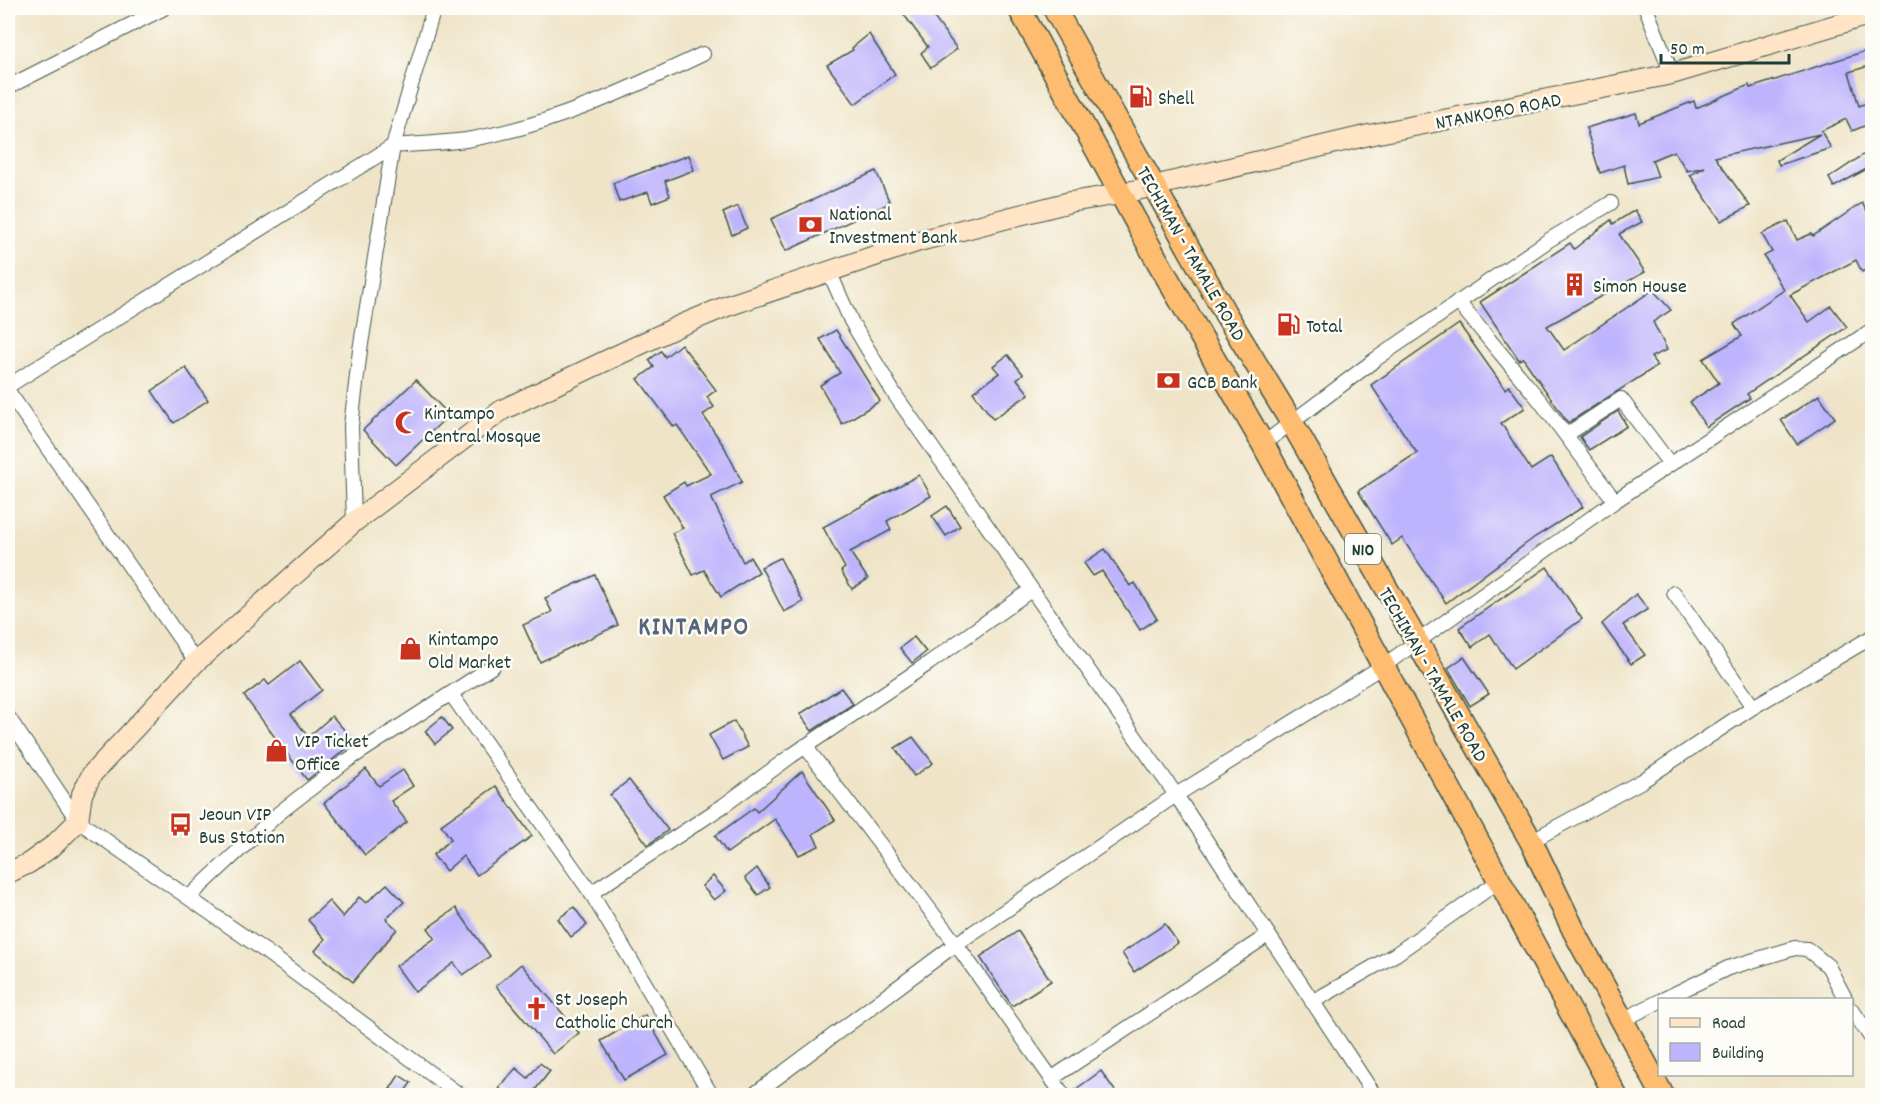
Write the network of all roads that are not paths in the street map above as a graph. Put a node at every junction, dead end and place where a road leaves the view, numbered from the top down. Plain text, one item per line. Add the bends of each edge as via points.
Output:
1 (164, 8) edge
2 (434, 8) edge
3 (1019, 8) edge
4 (1054, 8) edge
5 (1646, 8) edge
6 (1872, 14) edge
7 (703, 54) dead end
8 (1672, 74) junction
9 (8, 87) edge
10 (393, 146) junction
11 (1153, 184) junction
12 (1120, 194) junction
13 (1611, 203) dead end
14 (829, 271) junction
15 (1458, 302) junction
16 (1872, 330) edge
17 (8, 386) edge
18 (8, 391) edge
19 (1292, 423) junction
20 (1566, 435) junction
21 (1263, 444) junction
22 (1670, 464) junction
23 (1615, 501) junction
24 (354, 522) junction
25 (1349, 524) junction
26 (1318, 546) junction
27 (1030, 590) junction
28 (1674, 593) dead end
29 (1872, 637) edge
30 (1416, 643) junction
31 (196, 662) junction
32 (493, 666) dead end
33 (1383, 666) junction
34 (451, 694) junction
35 (1753, 707) junction
36 (8, 717) edge
37 (805, 746) junction
38 (1176, 795) junction
39 (78, 821) junction
40 (1531, 841) junction
41 (8, 873) edge
42 (1499, 881) junction
43 (591, 893) junction
44 (189, 897) junction
45 (1268, 935) junction
46 (956, 945) junction
47 (1665, 998) edge
48 (1845, 998) edge
49 (1312, 1002) junction
50 (1658, 1002) edge
51 (1853, 1013) edge
52 (1621, 1021) junction
53 (1872, 1039) edge
54 (1051, 1080) junction
55 (461, 1095) edge
56 (711, 1095) edge
57 (752, 1095) edge
58 (1064, 1095) edge
59 (1375, 1095) edge
60 (1616, 1095) edge
61 (1663, 1095) edge

1 - 9 street
2 - 10 street
3 - 12 highway, TECHIMAN - TAMALE ROAD / N10
4 - 11 highway, TECHIMAN - TAMALE ROAD / N10
5 - 8 street
6 - 8 main road, NTANKORO ROAD
7 - 10 street via 603,101 533,124 466,140
8 - 11 main road, NTANKORO ROAD via 1369,135
10 - 17 street
10 - 24 street via 351,426
11 - 12 main road, NTANKORO ROAD
11 - 19 highway, TECHIMAN - TAMALE ROAD / N10
12 - 14 main road, NTANKORO ROAD via 1070,202 919,241
12 - 21 highway, TECHIMAN - TAMALE ROAD / N10
13 - 15 street
14 - 24 main road, NTANKORO ROAD via 679,326 502,410
14 - 27 street via 851,321 895,395
15 - 19 street
15 - 20 street
16 - 22 street
18 - 31 street
19 - 21 street
19 - 25 highway, TECHIMAN - TAMALE ROAD / N10
20 - 22 street via 1621,399
20 - 23 street
21 - 26 highway, TECHIMAN - TAMALE ROAD / N10
22 - 23 street
23 - 30 street
24 - 31 main road, NTANKORO ROAD
25 - 26 highway
25 - 30 highway, TECHIMAN - TAMALE ROAD / N10
26 - 33 highway, TECHIMAN - TAMALE ROAD / N10
27 - 37 street
27 - 38 street
28 - 35 street
29 - 35 street
30 - 33 street
30 - 40 highway, TECHIMAN - TAMALE ROAD / N10
31 - 39 main road, NTANKORO ROAD via 92,774 82,794
32 - 34 street
33 - 38 street
33 - 42 highway, TECHIMAN - TAMALE ROAD / N10
34 - 43 street
34 - 44 street via 345,762 279,813
35 - 40 street via 1642,781
36 - 39 street
37 - 43 street via 723,806
37 - 46 street
38 - 45 street
38 - 46 street
39 - 41 main road via 54,845
39 - 44 street
40 - 52 highway, TECHIMAN - TAMALE ROAD / N10
42 - 49 street via 1396,954
42 - 60 highway, TECHIMAN - TAMALE ROAD / N10
43 - 56 street
44 - 55 street
45 - 49 street
45 - 54 street
46 - 54 street
46 - 57 street
47 - 48 street via 1728,968 1795,948 1807,949 1827,966
49 - 59 street
50 - 52 street
51 - 53 street
52 - 61 highway, TECHIMAN - TAMALE ROAD / N10
54 - 58 street

